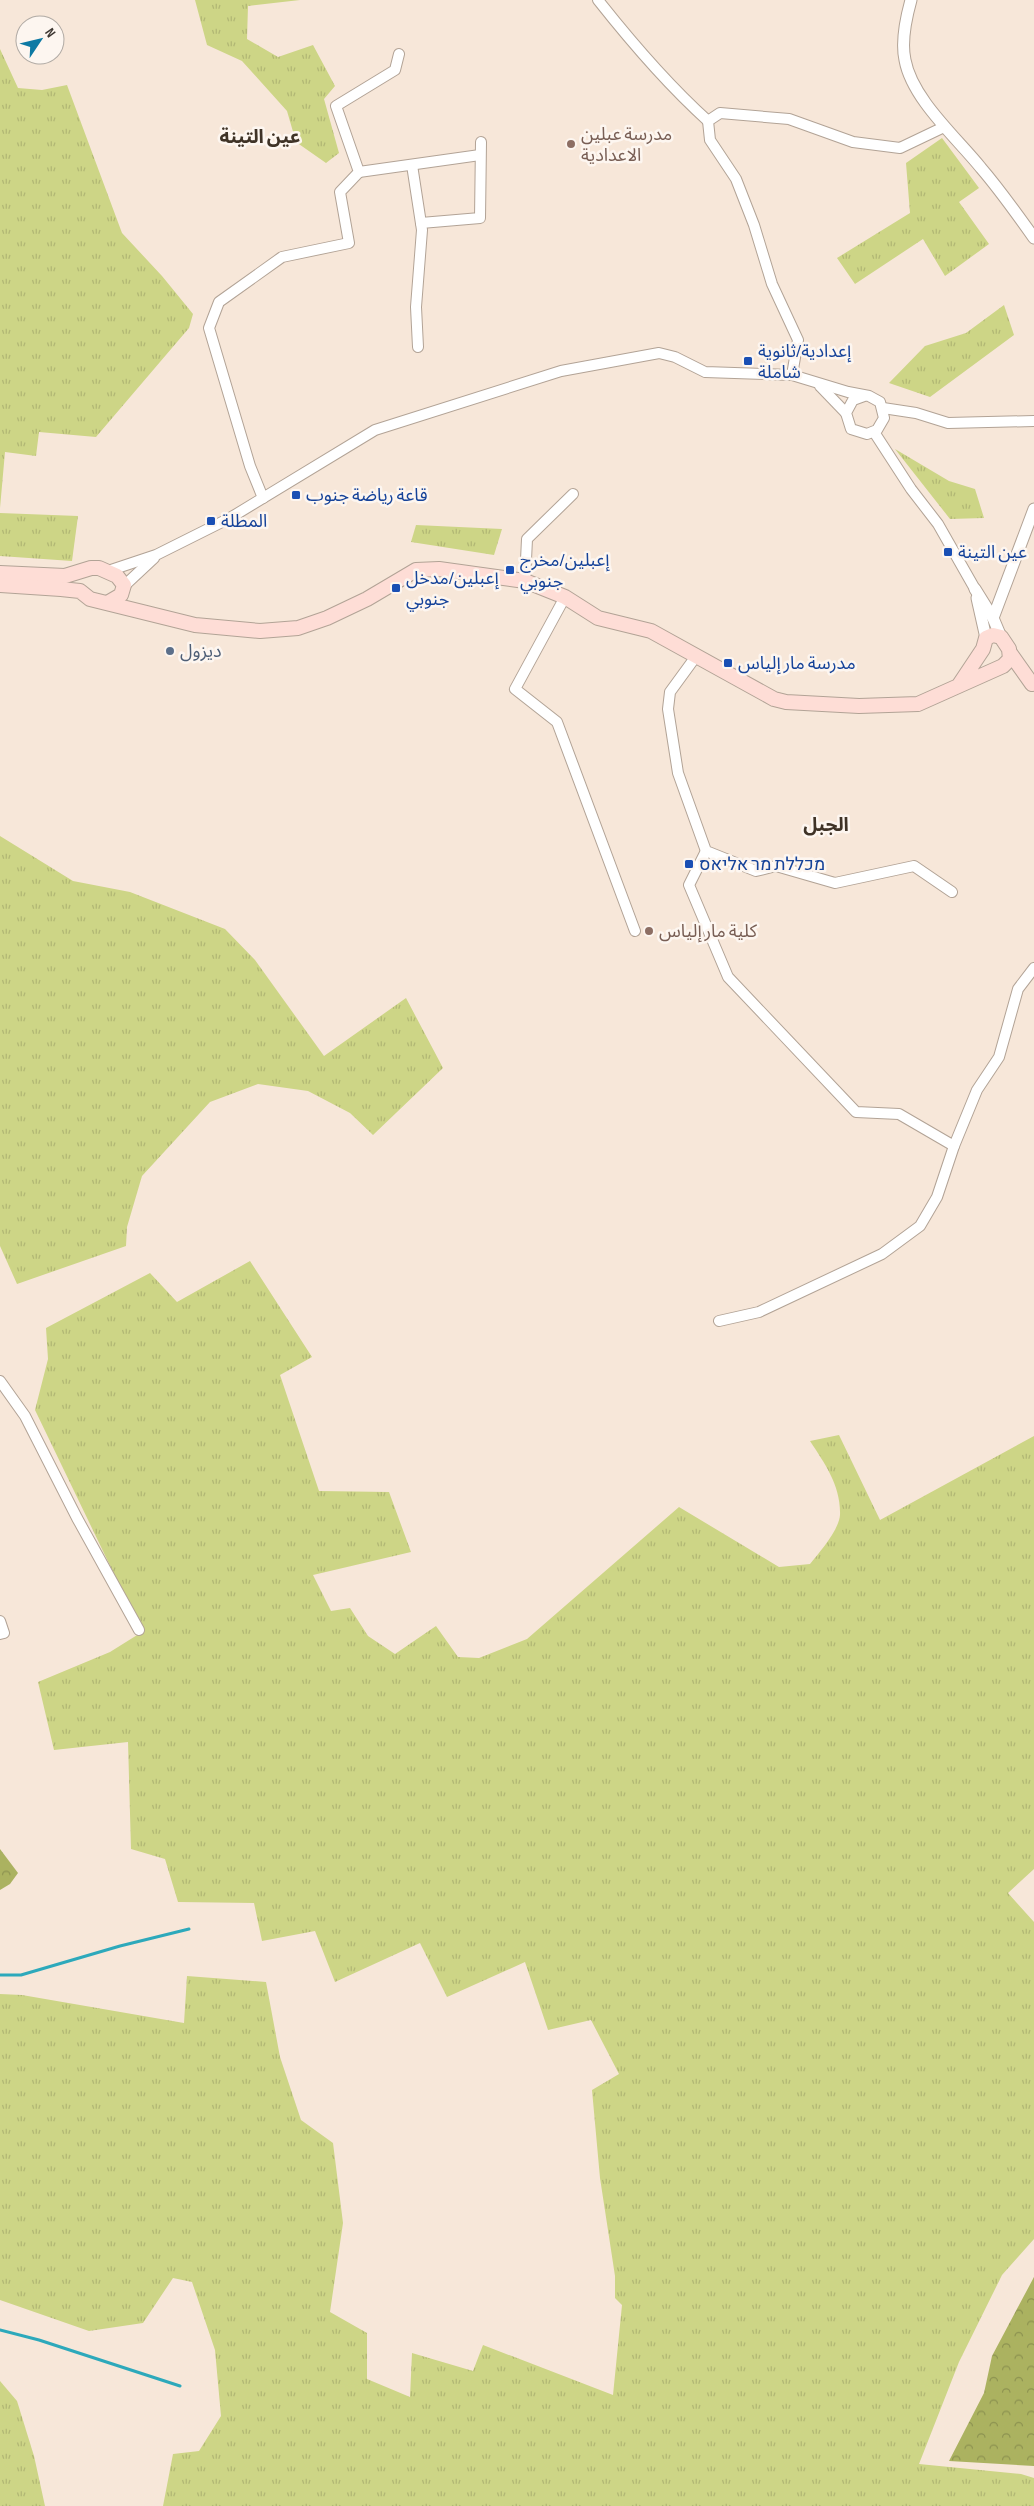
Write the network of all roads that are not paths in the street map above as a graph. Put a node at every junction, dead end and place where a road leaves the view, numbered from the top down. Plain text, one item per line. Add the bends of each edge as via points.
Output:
1 (598, 0) edge
2 (911, 0) edge
3 (399, 54) dead end
4 (708, 121) junction
5 (944, 127) junction
6 (481, 142) dead end
7 (480, 155) junction
8 (412, 165) junction
9 (359, 172) junction
10 (421, 223) junction
11 (1034, 238) edge
12 (418, 347) dead end
13 (792, 375) junction
14 (816, 382) junction
15 (864, 396) junction
16 (883, 408) junction
17 (846, 413) junction
18 (1034, 421) edge
19 (874, 432) junction
20 (573, 494) dead end
21 (263, 498) junction
22 (1034, 509) edge
23 (156, 555) junction
24 (84, 570) junction
25 (108, 571) junction
26 (0, 573) edge
27 (525, 581) junction
28 (0, 585) edge
29 (123, 589) junction
30 (974, 589) junction
31 (80, 591) junction
32 (565, 597) junction
33 (108, 602) junction
34 (157, 614) junction
35 (993, 618) junction
36 (1001, 637) junction
37 (984, 644) junction
38 (1010, 653) junction
39 (697, 655) junction
40 (1001, 666) junction
41 (959, 685) junction
42 (1033, 685) edge
43 (706, 852) junction
44 (952, 892) dead end
45 (635, 931) dead end
46 (1034, 968) edge
47 (954, 1146) junction
48 (719, 1321) dead end
49 (0, 1381) edge
50 (0, 1621) edge
51 (139, 1630) dead end
52 (0, 1634) edge

1 - 4 street via 635,47
2 - 5 street via 906,21 905,60 919,94
3 - 9 street via 395,70 336,106
4 - 5 street via 720,113 789,119 853,142 900,148
4 - 13 street via 710,140 736,179 772,284 798,340
5 - 11 street via 981,168
6 - 7 street
7 - 8 street
7 - 10 street via 480,218
8 - 9 street
8 - 10 street
9 - 21 street via 340,192 349,243 282,257 219,302 209,328 250,466
10 - 12 street via 416,307
13 - 14 street
13 - 21 street via 705,372 659,353 561,371 375,430
14 - 15 street
14 - 17 street
15 - 16 street via 875,398
15 - 17 street via 853,400
16 - 18 street via 916,413 948,423
16 - 19 street via 883,422
17 - 19 street via 847,423 855,432
19 - 30 street via 938,524
20 - 27 street via 527,539
21 - 23 street
22 - 35 street
23 - 25 street
23 - 29 street
24 - 25 main road
24 - 26 main road via 65,576
24 - 31 main road via 78,581
25 - 29 main road via 117,576
27 - 32 main road
27 - 34 main road via 416,570 367,599 298,628 260,631 195,625
28 - 31 main road
29 - 33 main road via 117,599
29 - 34 main road
30 - 35 street
30 - 37 street
31 - 33 main road via 90,599
32 - 39 main road via 598,618 651,631
32 - 45 street via 516,689 557,722
33 - 34 main road
35 - 36 street
36 - 37 main road via 993,635
36 - 38 main road
37 - 40 main road via 989,661
37 - 41 main road
38 - 40 main road via 1010,659
38 - 42 main road
39 - 41 main road via 760,693 786,702 859,706 918,704
39 - 43 street via 670,692 668,709 678,773
40 - 41 main road
40 - 42 main road
43 - 44 street via 756,871 776,866 836,883 914,866
43 - 47 street via 689,885 728,977 856,1112 899,1114
46 - 47 street via 1018,989 998,1057 977,1090
47 - 48 street via 937,1197 920,1226 882,1254 759,1312
49 - 51 street via 25,1416
50 - 52 street via 4,1633

